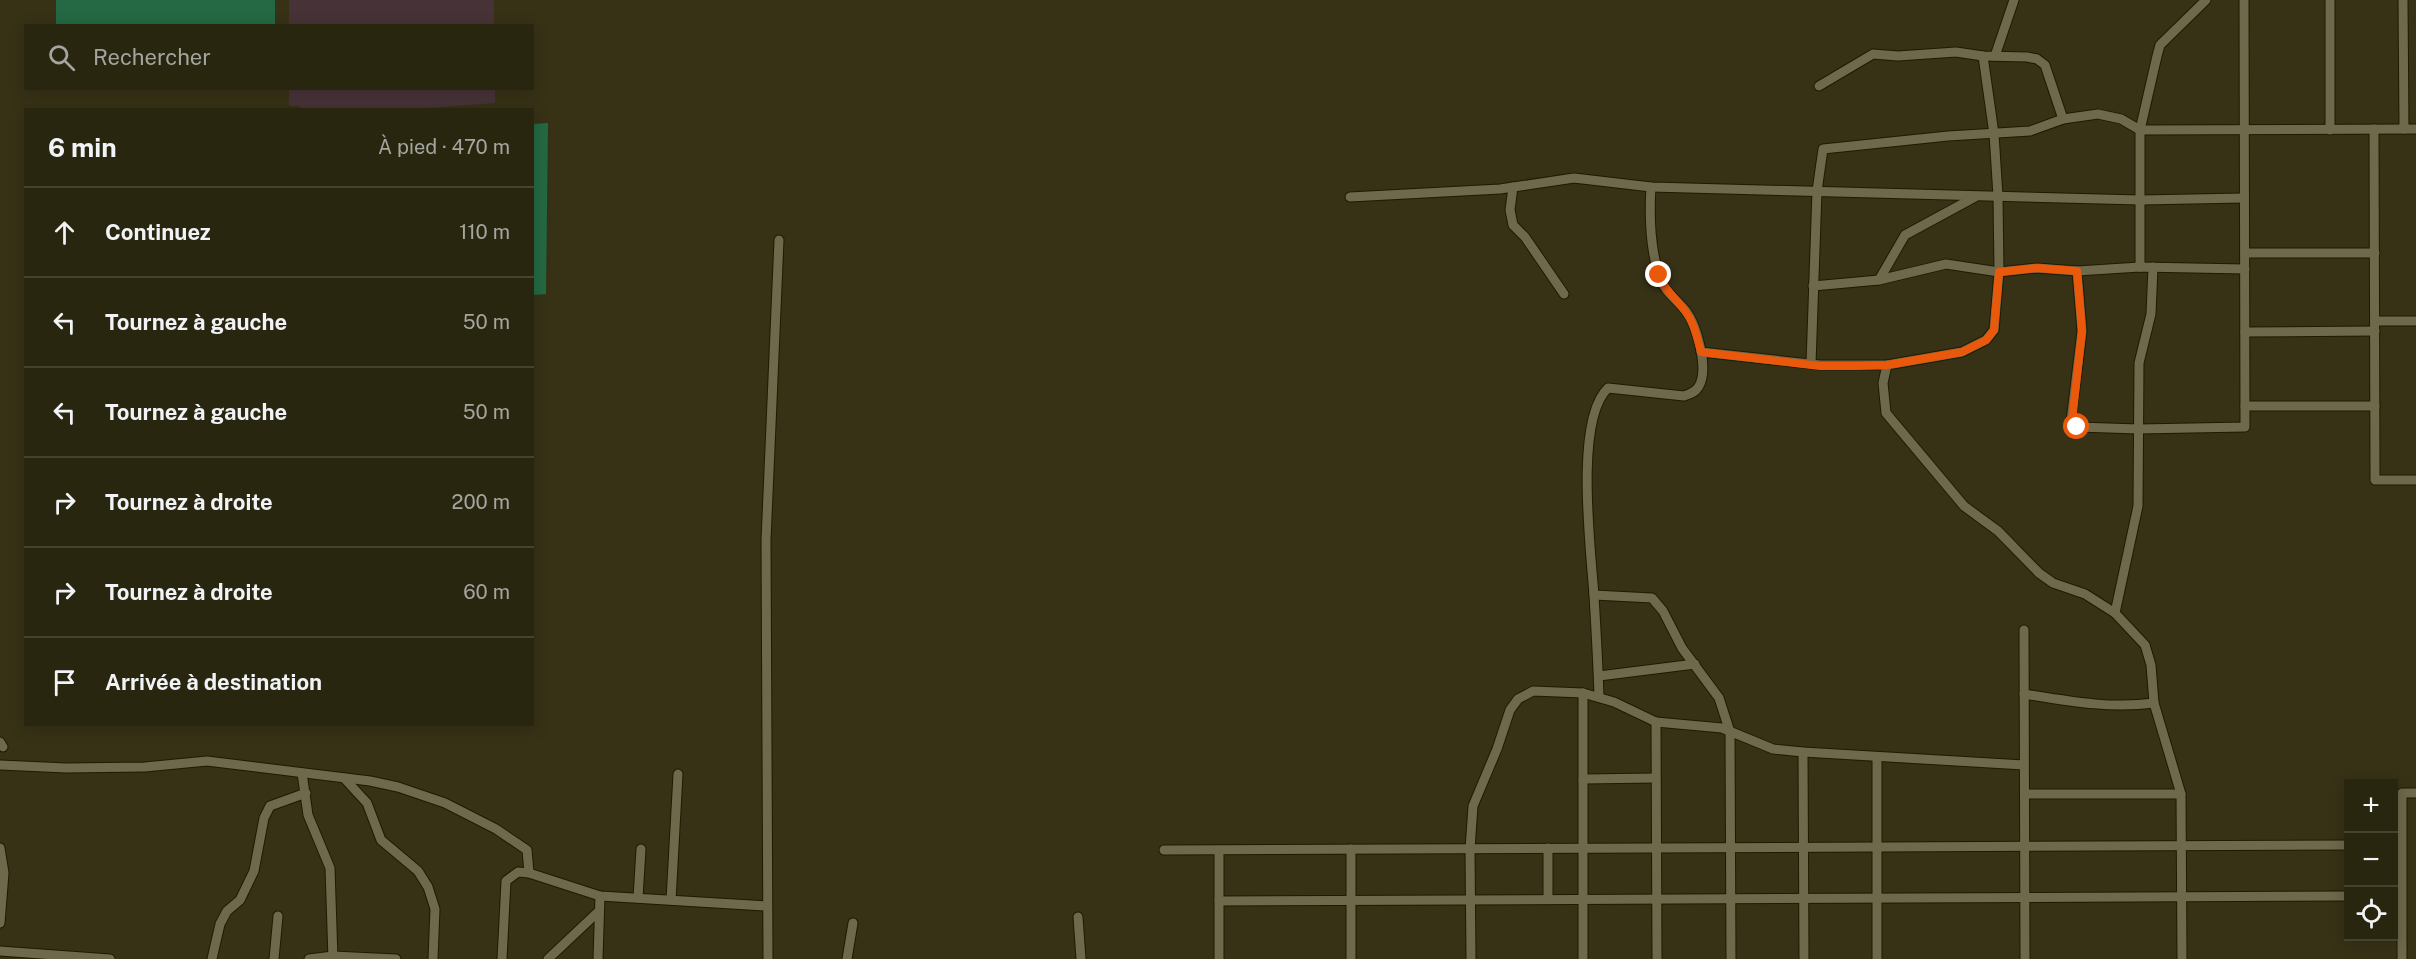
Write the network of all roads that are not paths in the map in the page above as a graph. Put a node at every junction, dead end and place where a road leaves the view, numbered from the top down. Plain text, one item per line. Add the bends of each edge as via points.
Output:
1 (2014, 0) edge
2 (2206, 0) edge
3 (2244, 0) edge
4 (2330, 0) edge
5 (2403, 0) edge
6 (1983, 56) junction
7 (1995, 56) junction
8 (1819, 86) dead end
9 (2063, 119) junction
10 (2374, 129) junction
11 (2404, 129) junction
12 (2416, 129) edge
13 (2140, 130) junction
14 (2244, 130) junction
15 (2330, 130) junction
16 (1994, 134) junction
17 (1513, 187) junction
18 (1651, 187) junction
19 (1816, 191) junction
20 (1977, 196) junction
21 (1998, 196) junction
22 (1350, 197) dead end
23 (2244, 198) junction
24 (2140, 200) junction
25 (779, 240) dead end
26 (2374, 253) junction
27 (2245, 254) junction
28 (2140, 267) junction
29 (2153, 267) junction
30 (2245, 269) junction
31 (2077, 271) junction
32 (1999, 272) junction
33 (1879, 280) junction
34 (1814, 286) junction
35 (1564, 294) dead end
36 (2416, 321) edge
37 (2375, 326) junction
38 (2245, 332) junction
39 (1701, 352) junction
40 (1811, 364) junction
41 (1887, 365) junction
42 (2245, 406) junction
43 (2375, 406) junction
44 (2139, 429) junction
45 (2416, 480) edge
46 (1594, 595) junction
47 (2115, 613) junction
48 (2024, 630) dead end
49 (1695, 664) junction
50 (1599, 676) junction
51 (1583, 693) junction
52 (2024, 694) junction
53 (1599, 697) junction
54 (2154, 703) junction
55 (1656, 722) junction
56 (1730, 732) junction
57 (1803, 752) junction
58 (1877, 757) junction
59 (0, 765) edge
60 (2024, 765) junction
61 (302, 773) junction
62 (678, 774) dead end
63 (344, 778) junction
64 (1656, 778) junction
65 (1583, 779) junction
66 (306, 792) junction
67 (2416, 793) edge
68 (2025, 794) junction
69 (2181, 794) junction
70 (2398, 844) edge
71 (2182, 845) junction
72 (2344, 845) edge
73 (2025, 846) junction
74 (1803, 847) junction
75 (1877, 847) junction
76 (0, 848) edge
77 (1548, 848) junction
78 (1583, 848) junction
79 (1657, 848) junction
80 (1730, 848) junction
81 (641, 849) dead end
82 (1351, 849) junction
83 (1470, 849) junction
84 (1164, 850) dead end
85 (1219, 850) junction
86 (2, 873) edge
87 (530, 873) junction
88 (2398, 895) edge
89 (600, 896) junction
90 (2182, 896) junction
91 (2344, 896) edge
92 (2025, 897) junction
93 (638, 898) junction
94 (1731, 898) junction
95 (1804, 898) junction
96 (1877, 898) junction
97 (1548, 899) junction
98 (1583, 899) junction
99 (1657, 899) junction
100 (671, 900) junction
101 (1351, 900) junction
102 (1470, 900) junction
103 (1219, 901) junction
104 (766, 906) junction
105 (599, 911) junction
106 (278, 916) dead end
107 (1078, 917) dead end
108 (0, 923) edge
109 (853, 923) dead end
110 (0, 951) edge
111 (333, 957) edge
112 (110, 959) edge
113 (212, 959) edge
114 (274, 959) edge
115 (309, 959) edge
116 (396, 959) edge
117 (433, 959) edge
118 (502, 959) edge
119 (548, 959) edge
120 (598, 959) edge
121 (768, 959) edge
122 (847, 959) edge
123 (1081, 959) edge
124 (1219, 959) edge
125 (1351, 959) edge
126 (1471, 959) edge
127 (1583, 959) edge
128 (1657, 959) edge
129 (1731, 959) edge
130 (1804, 959) edge
131 (1877, 959) edge
132 (2025, 959) edge
133 (2182, 959) edge
134 (2402, 959) edge

1 - 7 street
2 - 13 street via 2160,45
3 - 14 street
4 - 15 street
5 - 11 street
6 - 7 street
6 - 8 street via 1956,52 1873,54
6 - 16 street
7 - 9 street via 2027,57 2044,65
9 - 13 street via 2098,114 2121,119
9 - 16 street via 2030,131
10 - 11 street
10 - 15 street
10 - 26 street
11 - 12 street
13 - 14 street
13 - 24 street
14 - 15 street
14 - 23 street
16 - 19 street via 1822,149
16 - 21 street
17 - 18 street via 1574,177
17 - 22 street
17 - 35 street via 1513,225
18 - 19 street
18 - 39 street via 1649,223 1659,275 1663,286 1686,312
19 - 20 street
19 - 34 street
20 - 21 street
20 - 33 street via 1905,235
21 - 24 street
21 - 32 street
23 - 24 street
23 - 27 street
24 - 28 street
25 - 104 street via 766,540
26 - 27 street
26 - 37 street
27 - 30 street
28 - 29 street
28 - 31 street
29 - 30 street
29 - 44 street via 2151,314 2139,363
30 - 38 street
31 - 32 street via 2037,268
31 - 44 street via 2082,331 2072,421 2077,427
32 - 33 street via 1946,264
32 - 41 street via 1994,330 1986,340 1962,352
33 - 34 street
34 - 40 street
36 - 37 street
37 - 38 street
37 - 43 street
38 - 42 street
39 - 40 street
39 - 46 street via 1700,386 1692,393 1684,396 1608,388 1598,402 1588,461
40 - 41 street
41 - 47 street via 1883,383 1886,413 1964,506 1998,531 2053,583 2085,594
42 - 43 street
42 - 44 street via 2245,427
43 - 45 street via 2375,480
44 - 47 street via 2138,507
46 - 49 street via 1652,598
46 - 50 street
47 - 54 street via 2145,645
48 - 52 street
49 - 50 street
49 - 56 street via 1719,698
50 - 53 street
51 - 53 street
51 - 65 street
51 - 83 street via 1533,691 1518,699 1510,710 1473,806
52 - 54 street via 2095,705
52 - 60 street
53 - 55 street
54 - 69 street
55 - 56 street
55 - 64 street
56 - 57 street via 1773,748
56 - 80 street
57 - 58 street
57 - 74 street
58 - 60 street
58 - 75 street
59 - 61 street via 146,767 207,761
60 - 68 street
61 - 63 street
61 - 66 street
62 - 100 street
63 - 87 street via 398,787 477,818 527,850
63 - 117 street via 367,803 381,840 418,871 428,887 435,909
64 - 65 street
64 - 79 street
65 - 78 street
66 - 111 street via 308,815 330,868
66 - 113 street via 270,806 254,871 240,900 220,924
67 - 70 street via 2402,793
68 - 69 street
68 - 73 street
69 - 71 street
71 - 72 street
71 - 73 street
71 - 90 street
73 - 75 street
73 - 92 street
74 - 75 street
74 - 80 street
74 - 95 street
75 - 96 street
76 - 86 street
77 - 78 street
77 - 83 street
77 - 97 street
78 - 79 street
78 - 98 street
79 - 80 street
79 - 99 street
80 - 94 street
81 - 93 street
82 - 83 street
82 - 85 street
82 - 101 street
83 - 102 street
84 - 85 street
85 - 103 street
86 - 108 street
87 - 89 street
87 - 118 street via 518,872 506,881
88 - 134 street
89 - 93 street
89 - 105 street
90 - 91 street
90 - 92 street
90 - 133 street
92 - 96 street
92 - 132 street
93 - 100 street
94 - 95 street
94 - 99 street
94 - 129 street
95 - 96 street
95 - 130 street
96 - 131 street
97 - 98 street
97 - 102 street
98 - 99 street
98 - 127 street
99 - 128 street
100 - 104 street
101 - 102 street
101 - 103 street
101 - 125 street
102 - 126 street
103 - 124 street
104 - 121 street
105 - 119 street
105 - 120 street
106 - 114 street
107 - 123 street
109 - 122 street
110 - 112 street
111 - 115 street
111 - 116 street

